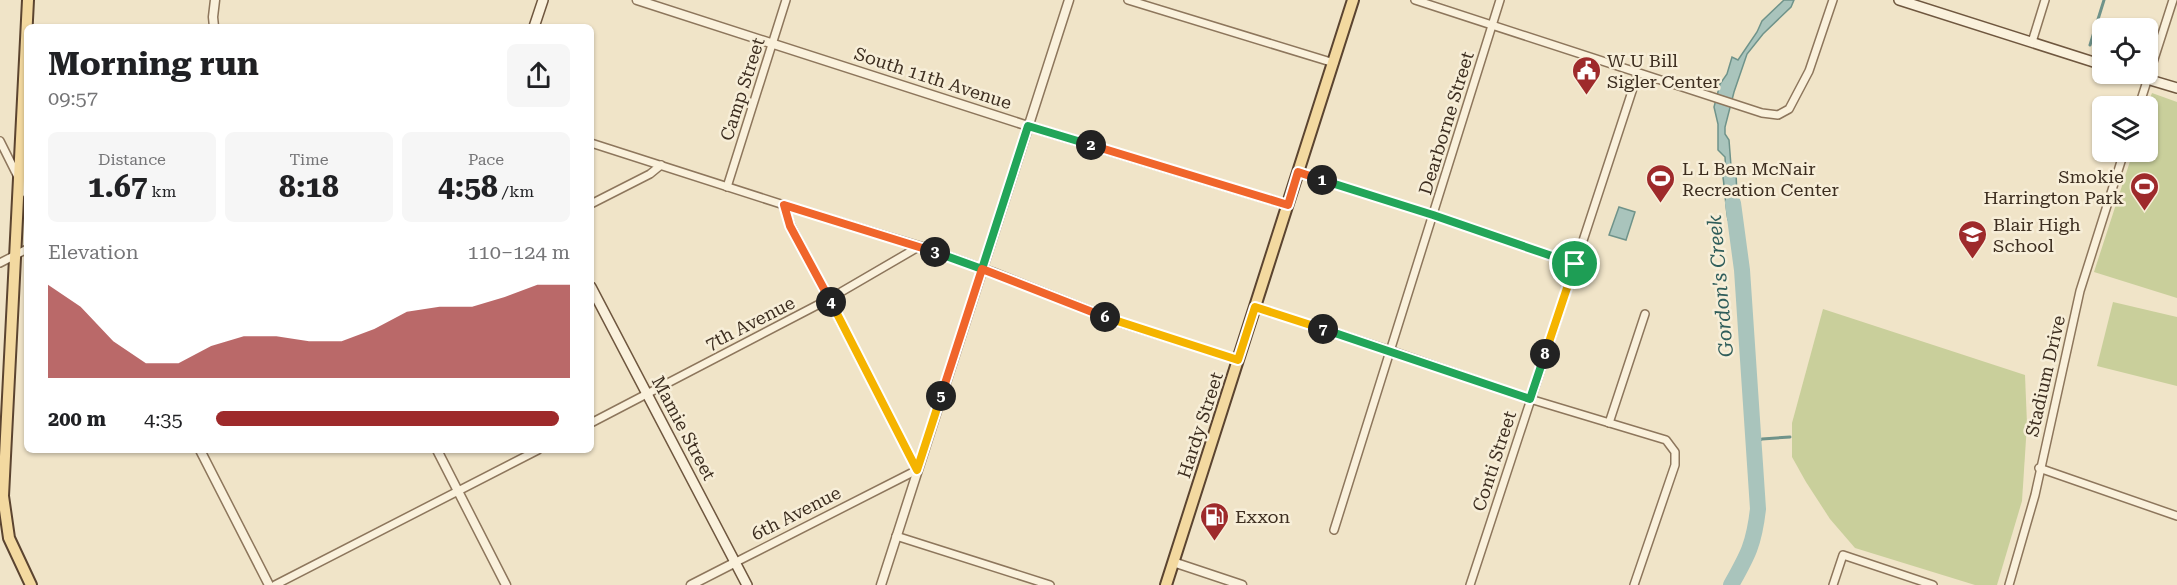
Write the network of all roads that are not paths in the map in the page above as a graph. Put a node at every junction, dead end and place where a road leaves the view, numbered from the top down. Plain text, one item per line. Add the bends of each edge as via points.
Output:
1 (28, 0) edge
2 (215, 0) edge
3 (543, 0) edge
4 (637, 0) edge
5 (786, 0) edge
6 (1069, 0) edge
7 (1128, 0) edge
8 (1353, 0) edge
9 (1415, 0) edge
10 (1500, 0) edge
11 (1833, 0) edge
12 (1899, 0) edge
13 (2045, 0) edge
14 (2173, 0) edge
15 (1920, 3) edge
16 (27, 24) edge
17 (214, 24) edge
18 (535, 24) edge
19 (1492, 26) junction
20 (2031, 42) junction
21 (772, 43) junction
22 (2158, 46) edge
23 (2092, 61) edge
24 (1334, 63) junction
25 (24, 71) edge
26 (1638, 73) junction
27 (2158, 82) edge
28 (2177, 88) edge
29 (1028, 126) junction
30 (0, 141) edge
31 (594, 144) edge
32 (2121, 162) edge
33 (661, 165) junction
34 (1298, 172) junction
35 (18, 177) junction
36 (727, 187) junction
37 (24, 188) edge
38 (594, 202) edge
39 (784, 205) junction
40 (1288, 205) junction
41 (1433, 215) junction
42 (920, 246) junction
43 (24, 250) edge
44 (15, 255) junction
45 (0, 263) edge
46 (1575, 264) junction
47 (982, 269) junction
48 (594, 293) edge
49 (829, 299) junction
50 (1255, 307) junction
51 (1645, 314) dead end
52 (1389, 350) junction
53 (1238, 360) junction
54 (647, 393) junction
55 (1530, 399) junction
56 (594, 421) edge
57 (1609, 423) junction
58 (202, 453) edge
59 (439, 453) edge
60 (532, 453) edge
61 (2040, 468) junction
62 (917, 470) junction
63 (2, 475) edge
64 (458, 490) junction
65 (2, 505) edge
66 (2177, 516) edge
67 (1334, 530) dead end
68 (896, 536) junction
69 (736, 562) junction
70 (1173, 562) junction
71 (32, 585) edge
72 (269, 585) edge
73 (275, 585) edge
74 (506, 585) edge
75 (691, 585) edge
76 (747, 585) edge
77 (881, 585) edge
78 (1050, 585) edge
79 (1166, 585) edge
80 (1242, 585) edge
81 (1471, 585) edge
82 (1634, 585) edge
83 (1833, 585) edge
84 (1933, 585) edge
85 (2009, 585) edge

1 - 16 main road
2 - 17 street
3 - 18 main road
4 - 21 street, South 11th Avenue
5 - 21 street, Camp Street
6 - 29 street
7 - 24 street
8 - 24 main road, Hardy Street
9 - 19 street
10 - 19 street, Dearborne Street
11 - 26 street via 1809,72 1789,109 1778,115
12 - 15 main road
13 - 20 street
14 - 22 street
15 - 20 main road
19 - 26 street
19 - 41 street, Dearborne Street
20 - 23 main road
21 - 29 street, South 11th Avenue
21 - 36 street, Camp Street
24 - 34 main road, Hardy Street
25 - 35 main road
26 - 46 street, Conti Street
27 - 28 main road
29 - 40 street, South 11th Avenue
29 - 47 street
30 - 35 street
31 - 33 street
32 - 61 street, Stadium Drive via 2080,291
33 - 36 street
33 - 38 street
34 - 40 main road, Hardy Street
34 - 41 street
35 - 37 street
35 - 44 main road
36 - 39 street
39 - 42 street
39 - 49 street via 790,226
40 - 50 main road, Hardy Street
41 - 46 street
41 - 52 street, Dearborne Street
42 - 47 street
42 - 49 street, 7th Avenue
43 - 44 street
44 - 45 street
44 - 63 main road
46 - 55 street, Conti Street
47 - 53 street via 1124,324
47 - 62 street
48 - 54 main road, Mamie Street
49 - 54 street, 7th Avenue
49 - 62 street
50 - 52 street
50 - 53 main road, Hardy Street
51 - 57 street
52 - 55 street
52 - 67 street, Dearborne Street
53 - 70 main road, Hardy Street
54 - 56 street, 7th Avenue
54 - 69 main road, Mamie Street
55 - 57 street
55 - 81 street, Conti Street
57 - 82 street via 1666,440 1675,452 1676,465
58 - 72 street
59 - 64 street
60 - 64 street
61 - 66 street
61 - 85 street, Stadium Drive
62 - 68 street
62 - 69 street, 6th Avenue
63 - 65 main road
64 - 73 street
64 - 74 street
65 - 71 main road via 9,538
68 - 77 street
68 - 78 street
69 - 75 street, 6th Avenue
69 - 76 main road, Mamie Street
70 - 79 main road, Hardy Street
70 - 80 street
83 - 84 street via 1843,555

